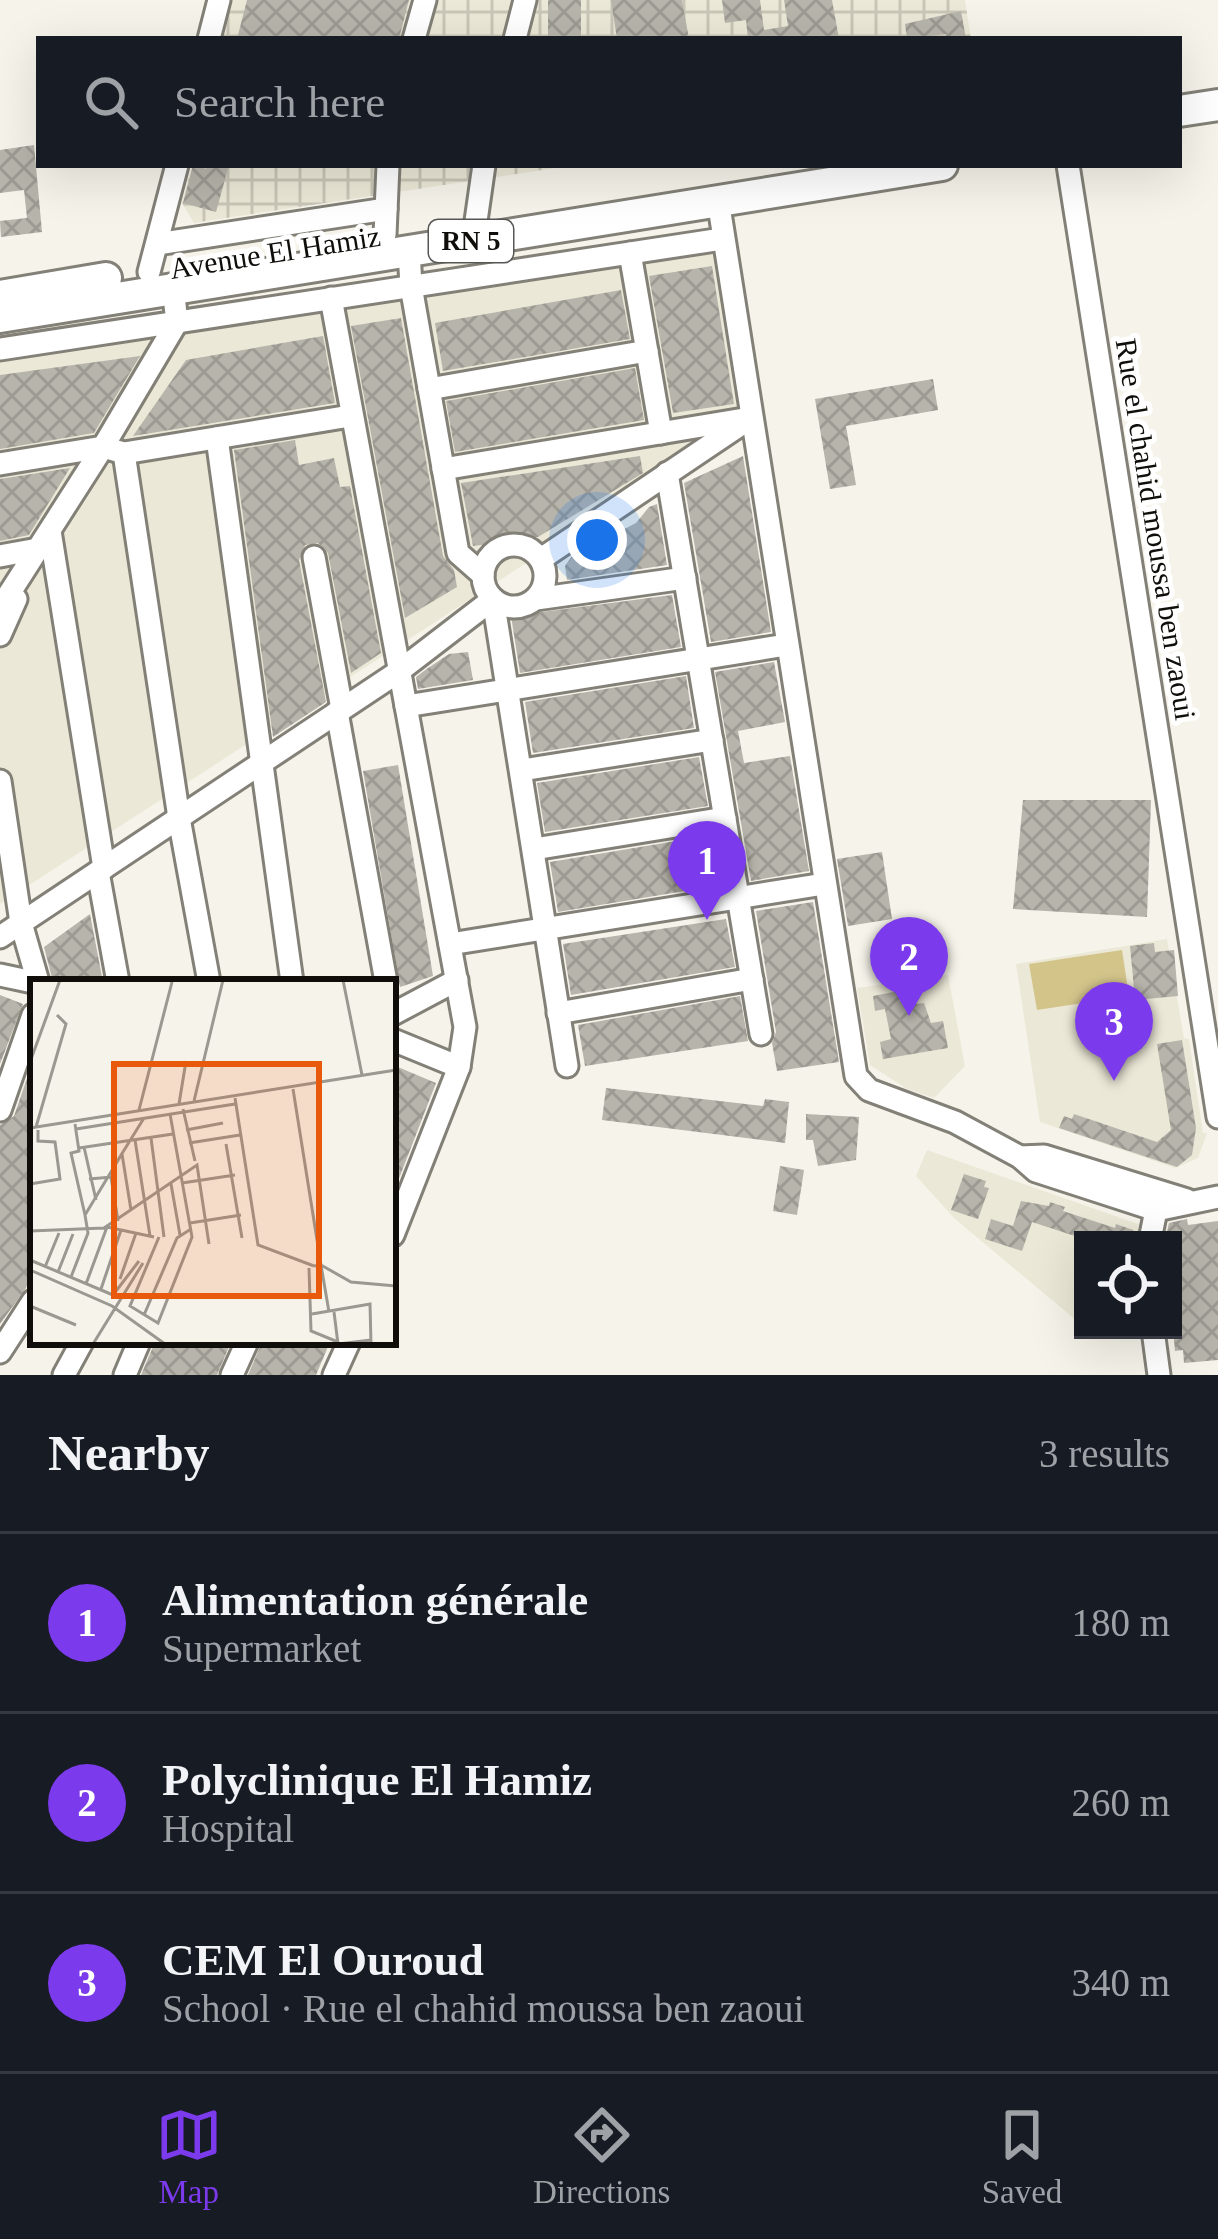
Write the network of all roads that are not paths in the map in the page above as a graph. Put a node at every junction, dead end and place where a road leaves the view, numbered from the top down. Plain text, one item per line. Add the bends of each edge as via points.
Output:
1 (219, 0) edge
2 (425, 0) edge
3 (525, 0) edge
4 (210, 36) edge
5 (415, 36) edge
6 (516, 36) edge
7 (1218, 105) edge
8 (1182, 111) edge
9 (1218, 122) edge
10 (1182, 128) edge
11 (177, 168) edge
12 (388, 168) edge
13 (484, 168) edge
14 (816, 168) edge
15 (922, 168) edge
16 (1068, 168) edge
17 (718, 200) junction
18 (476, 221) junction
19 (393, 232) junction
20 (722, 239) junction
21 (630, 253) junction
22 (160, 268) junction
23 (412, 286) junction
24 (0, 296) edge
25 (331, 298) junction
26 (0, 317) edge
27 (177, 322) junction
28 (0, 349) edge
29 (647, 351) junction
30 (429, 389) junction
31 (350, 416) junction
32 (750, 418) junction
33 (662, 433) junction
34 (218, 438) junction
35 (114, 450) junction
36 (0, 464) edge
37 (443, 469) junction
38 (667, 472) junction
39 (44, 540) junction
40 (0, 556) edge
41 (314, 556) dead end
42 (541, 559) junction
43 (483, 574) junction
44 (685, 578) junction
45 (493, 598) junction
46 (536, 599) junction
47 (0, 608) edge
48 (0, 635) edge
49 (786, 645) junction
50 (698, 660) junction
51 (398, 672) junction
52 (509, 689) junction
53 (406, 706) junction
54 (340, 711) junction
55 (712, 740) junction
56 (262, 763) junction
57 (522, 770) junction
58 (0, 781) edge
59 (179, 818) junction
60 (725, 818) junction
61 (534, 849) junction
62 (101, 870) junction
63 (824, 884) junction
64 (738, 900) junction
65 (21, 923) junction
66 (546, 929) junction
67 (0, 937) edge
68 (450, 944) junction
69 (0, 975) edge
70 (35, 979) edge
71 (118, 979) edge
72 (208, 979) edge
73 (292, 979) edge
74 (385, 979) edge
75 (457, 980) junction
76 (752, 980) junction
77 (30, 981) edge
78 (396, 1012) edge
79 (558, 1012) junction
80 (30, 1024) edge
81 (761, 1034) dead end
82 (396, 1041) edge
83 (567, 1066) dead end
84 (458, 1067) junction
85 (0, 1110) edge
86 (1218, 1117) edge
87 (1020, 1157) junction
88 (1218, 1197) edge
89 (1189, 1201) junction
90 (1156, 1210) junction
91 (396, 1227) edge
92 (1152, 1231) edge
93 (30, 1301) edge
94 (1154, 1339) edge
95 (80, 1345) edge
96 (138, 1345) edge
97 (246, 1345) edge
98 (348, 1345) edge
99 (0, 1352) edge
100 (64, 1375) edge
101 (125, 1375) edge
102 (232, 1375) edge
103 (334, 1375) edge
104 (1159, 1375) edge

1 - 4 street
2 - 5 street
3 - 6 street
7 - 8 highway
9 - 10 highway
11 - 22 street
12 - 19 street
13 - 18 street
14 - 18 highway, Avenue El Hamiz / RN 5
15 - 17 highway, RN 5
16 - 86 street, Rue el chahid moussa ben zaoui
17 - 19 highway, RN 5
17 - 20 street
18 - 19 highway, Avenue El Hamiz / RN 5
19 - 22 highway, Avenue El Hamiz / RN 5
19 - 23 street
20 - 21 street
20 - 32 street
21 - 23 street
21 - 29 street
22 - 24 highway, Avenue El Hamiz / RN 5
22 - 26 highway, RN 5
22 - 27 street
23 - 25 street
23 - 30 street
25 - 27 street
25 - 31 street
27 - 28 street
27 - 35 street
29 - 30 street
29 - 33 street
30 - 37 street
31 - 34 street
31 - 51 street
32 - 33 street
32 - 38 street
32 - 49 street
33 - 37 street
34 - 35 street
34 - 56 street
35 - 36 street
35 - 39 street
35 - 59 street
37 - 43 street via 458,553
38 - 42 street
38 - 44 street
39 - 40 street
39 - 47 street
39 - 48 street
39 - 62 street
41 - 54 street
42 - 43 street via 512,544 491,554
42 - 46 street via 546,576
43 - 45 street
44 - 46 street
44 - 50 street
45 - 46 street via 514,608
45 - 51 street
45 - 52 street
49 - 50 street
49 - 63 street
50 - 52 street
50 - 55 street
51 - 53 street
51 - 54 street
52 - 53 street
52 - 57 street
53 - 68 street
54 - 56 street
54 - 74 street
55 - 57 street
55 - 60 street
56 - 59 street
56 - 73 street
57 - 61 street
58 - 65 street
59 - 62 street
59 - 72 street
60 - 61 street
60 - 64 street
61 - 66 street
62 - 65 street
62 - 71 street
63 - 64 street
63 - 87 street via 856,1076 869,1090 956,1122
64 - 66 street
64 - 76 street
65 - 67 street
65 - 70 street
66 - 68 street
66 - 79 street
68 - 75 street
69 - 77 street
75 - 78 street
75 - 84 street via 465,1027
76 - 79 street
76 - 81 street
79 - 83 street
80 - 85 street
82 - 84 street
84 - 91 street
87 - 89 street via 1044,1156
87 - 90 street via 1036,1171
88 - 89 street
89 - 90 street
90 - 92 street
93 - 99 street
94 - 104 street
95 - 100 street
96 - 101 street
97 - 102 street
98 - 103 street

